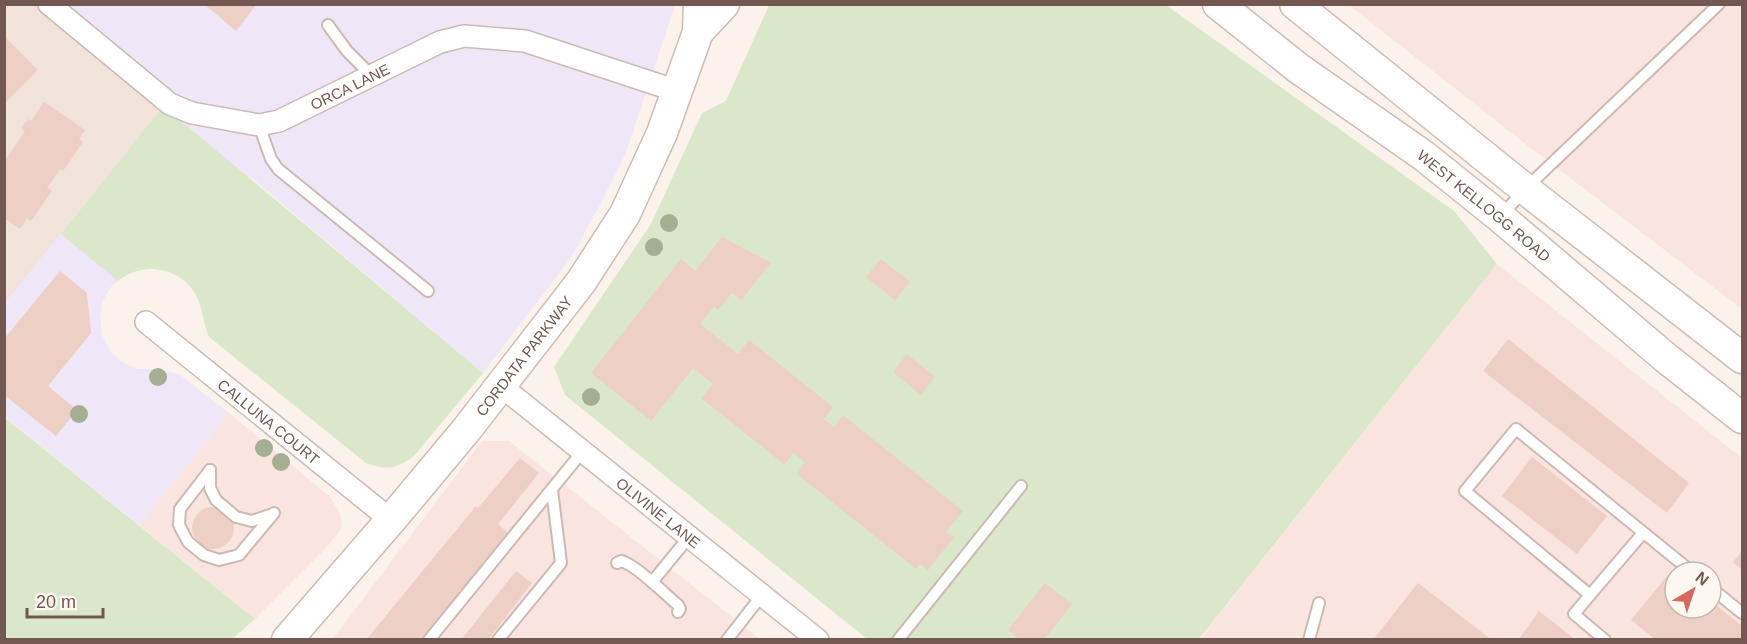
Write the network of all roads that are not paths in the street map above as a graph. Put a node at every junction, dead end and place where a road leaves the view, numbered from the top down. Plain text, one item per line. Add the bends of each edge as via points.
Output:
1 (49, 4) edge
2 (724, 4) edge
3 (1218, 4) edge
4 (1295, 4) edge
5 (1719, 4) edge
6 (698, 18) edge
7 (328, 25) dead end
8 (372, 75) junction
9 (677, 91) junction
10 (259, 125) junction
11 (1525, 189) junction
12 (1500, 217) junction
13 (428, 291) dead end
14 (146, 322) dead end
15 (1743, 357) edge
16 (501, 386) junction
17 (1743, 418) edge
18 (582, 452) junction
19 (210, 470) joint
20 (1021, 486) dead end
21 (552, 490) junction
22 (391, 520) junction
23 (1643, 533) junction
24 (689, 537) junction
25 (1677, 560) edge
26 (617, 564) dead end
27 (652, 582) junction
28 (762, 595) junction
29 (1590, 595) junction
30 (1723, 597) edge
31 (1319, 603) dead end
32 (678, 612) dead end
33 (1743, 613) edge
34 (294, 636) edge
35 (429, 639) edge
36 (498, 639) edge
37 (727, 639) edge
38 (818, 639) edge
39 (898, 639) edge
40 (1309, 639) edge
41 (1605, 639) edge

1 - 10 street, ORCA LANE via 170,104 192,113
2 - 6 street, CORDATA PARKWAY
3 - 12 street, WEST KELLOGG ROAD
4 - 11 street
5 - 11 lane
6 - 9 street, CORDATA PARKWAY
7 - 8 lane
8 - 9 street, ORCA LANE via 440,42 464,36 525,41
8 - 10 street, ORCA LANE via 279,121
9 - 16 street, CORDATA PARKWAY via 625,214 581,282
10 - 13 lane via 278,169
11 - 12 lane
11 - 15 street
12 - 17 street, WEST KELLOGG ROAD via 1657,351
14 - 22 street, CALLUNA COURT
16 - 18 street, OLIVINE LANE
16 - 22 street, CORDATA PARKWAY
18 - 21 lane
18 - 24 street, OLIVINE LANE
19 - 19 lane via 180,510 179,525 188,542 204,555 219,560 239,555 274,513 252,521 236,517 216,500 210,488
20 - 39 lane
21 - 35 lane
21 - 36 lane via 561,563
22 - 34 street, CORDATA PARKWAY
23 - 25 lane
23 - 29 lane
23 - 29 lane via 1516,429 1465,491
24 - 27 lane
24 - 28 street, OLIVINE LANE
26 - 27 lane via 627,563
27 - 32 lane via 678,605
28 - 37 lane
28 - 38 street, OLIVINE LANE
29 - 41 lane via 1574,614
30 - 33 lane
31 - 40 lane

